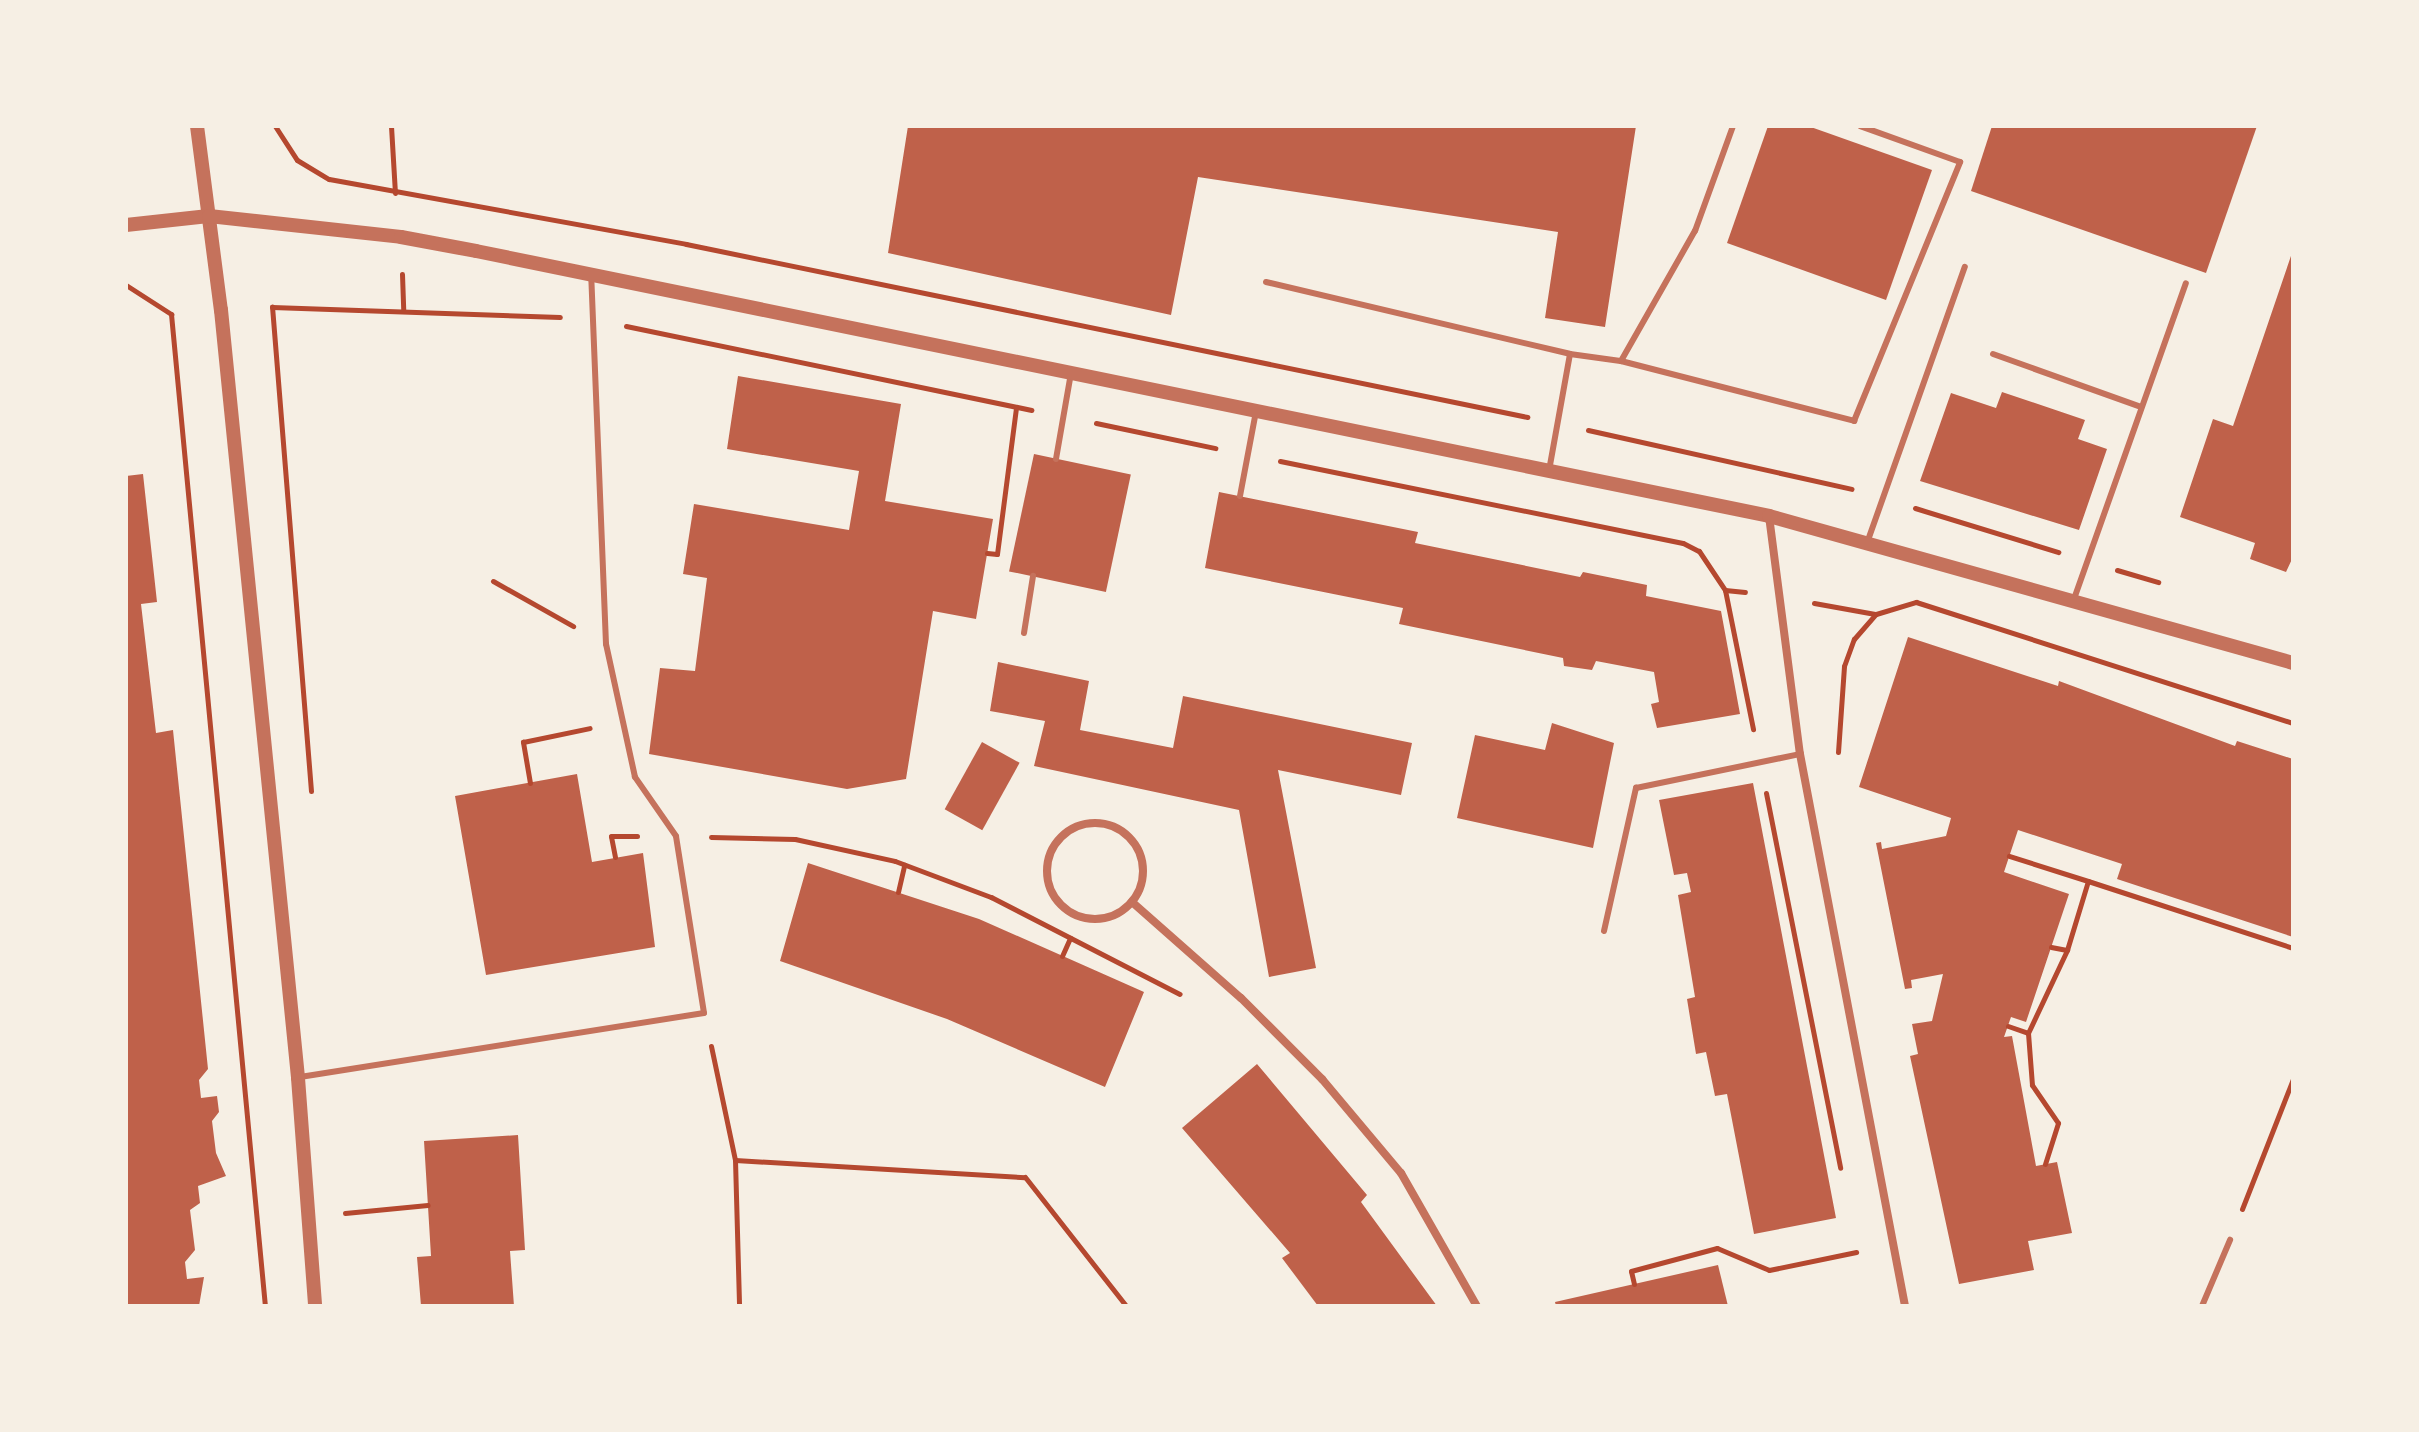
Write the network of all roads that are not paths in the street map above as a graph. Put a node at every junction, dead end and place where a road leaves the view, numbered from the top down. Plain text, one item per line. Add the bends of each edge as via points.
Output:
1 (197, 126) edge
2 (1733, 126) edge
3 (1860, 126) edge
4 (209, 216) junction
5 (126, 225) edge
6 (1965, 267) dead end
7 (591, 277) junction
8 (1266, 282) dead end
9 (2186, 283) dead end
10 (1570, 354) junction
11 (1993, 354) dead end
12 (1621, 361) junction
13 (1071, 373) junction
14 (2141, 407) junction
15 (1256, 411) junction
16 (1056, 459) dead end
17 (1549, 471) junction
18 (1240, 496) dead end
19 (1769, 516) junction
20 (1867, 543) junction
21 (1033, 576) dead end
22 (2074, 599) junction
23 (1024, 633) dead end
24 (2293, 663) edge
25 (1800, 754) junction
26 (1132, 902) junction
27 (1604, 931) dead end
28 (298, 1078) junction
29 (2230, 1240) road end
30 (315, 1306) edge
31 (1477, 1306) edge
32 (1905, 1306) edge
33 (2202, 1306) edge

1 - 4 street
2 - 12 lane via 1695,231
3 - 12 lane via 1960,162 1854,421
4 - 5 street
4 - 7 street via 401,237
4 - 28 street
6 - 20 lane
7 - 13 street
7 - 28 lane via 606,644 635,777 676,836 704,1013
8 - 10 lane
9 - 14 lane
10 - 12 lane
10 - 17 lane
11 - 14 lane
13 - 15 street
13 - 16 lane
14 - 22 lane
15 - 17 street
15 - 18 lane
17 - 19 street
19 - 20 street
19 - 25 street
20 - 22 street
21 - 23 lane
22 - 24 street
25 - 27 lane via 1636,788
25 - 32 street
26 - 26 street via 1104,919 1073,914 1060,905 1051,892 1047,860 1064,834 1094,823 1123,832 1134,843 1143,874
26 - 31 street via 1241,998 1322,1079 1401,1173
28 - 30 street
29 - 33 lane

